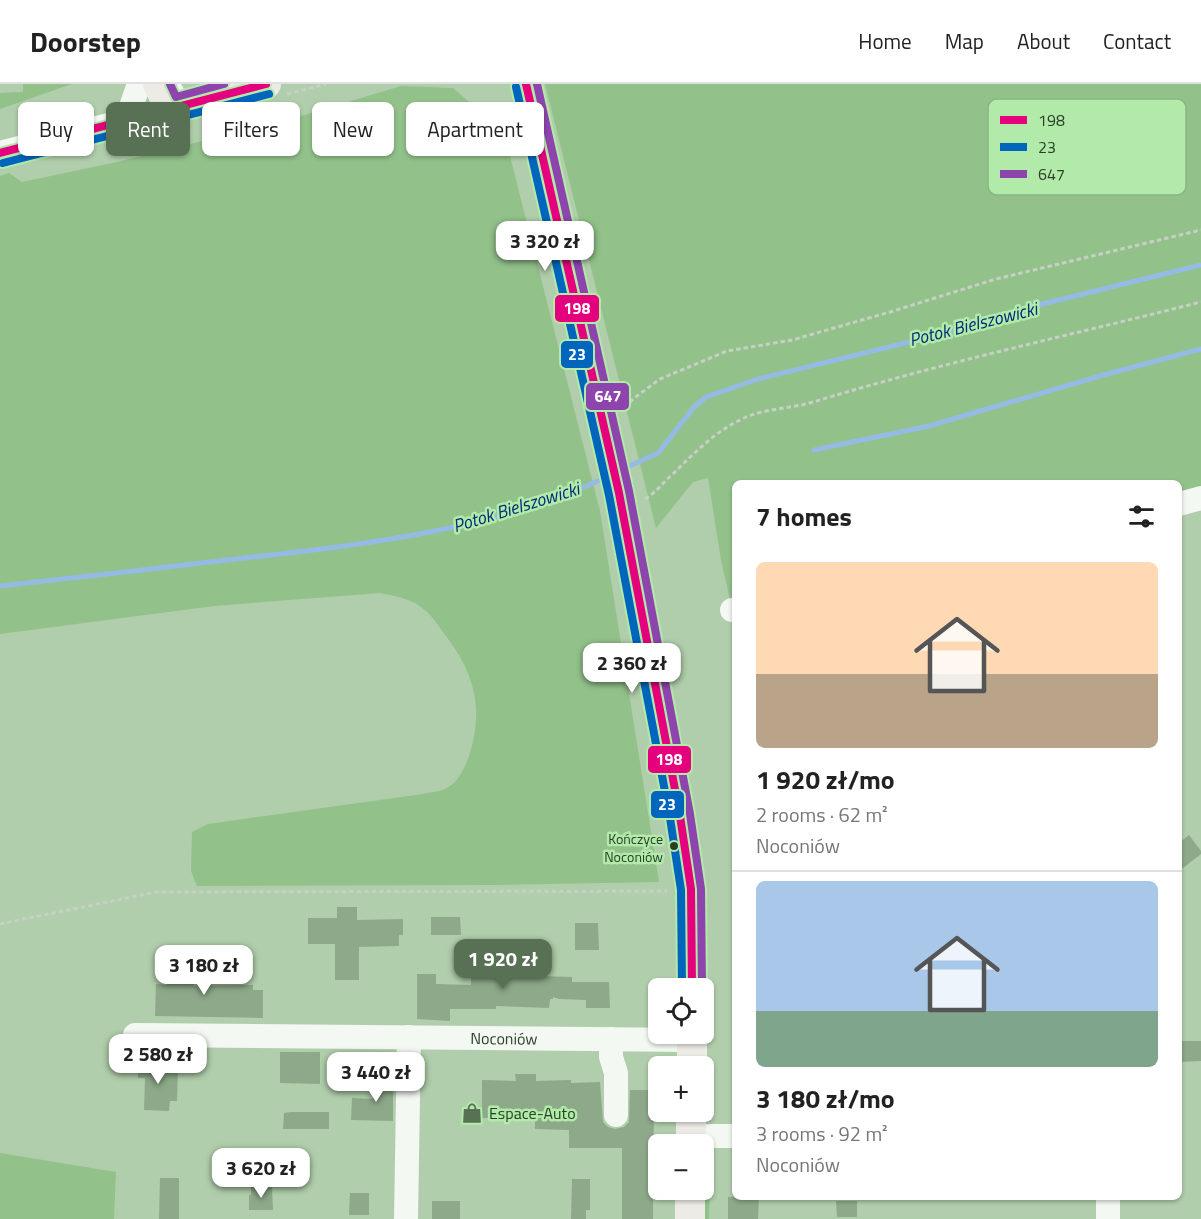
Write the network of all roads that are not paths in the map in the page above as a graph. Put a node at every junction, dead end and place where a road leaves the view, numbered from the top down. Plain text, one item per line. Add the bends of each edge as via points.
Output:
1 (139, 84) edge
2 (526, 84) edge
3 (219, 89) edge
4 (273, 90) edge
5 (167, 92) edge
6 (133, 102) edge
7 (153, 102) edge
8 (106, 126) edge
9 (0, 153) edge
10 (692, 978) edge
11 (135, 1035) dead end
12 (409, 1037) junction
13 (611, 1039) junction
14 (692, 1047) edge
15 (616, 1115) dead end
16 (691, 1131) edge
17 (732, 1136) edge
18 (690, 1200) edge
19 (1108, 1200) edge
20 (406, 1219) edge
21 (690, 1219) edge
22 (1108, 1219) edge

1 - 6 street
2 - 10 main road via 621,501 680,816 691,889
3 - 4 main road
3 - 5 main road
5 - 7 street
8 - 9 street
11 - 12 street, Noconiów
12 - 13 street, Noconiów
12 - 20 street
13 - 14 street, Noconiów
13 - 15 street
16 - 17 street
18 - 21 main road
19 - 22 street

